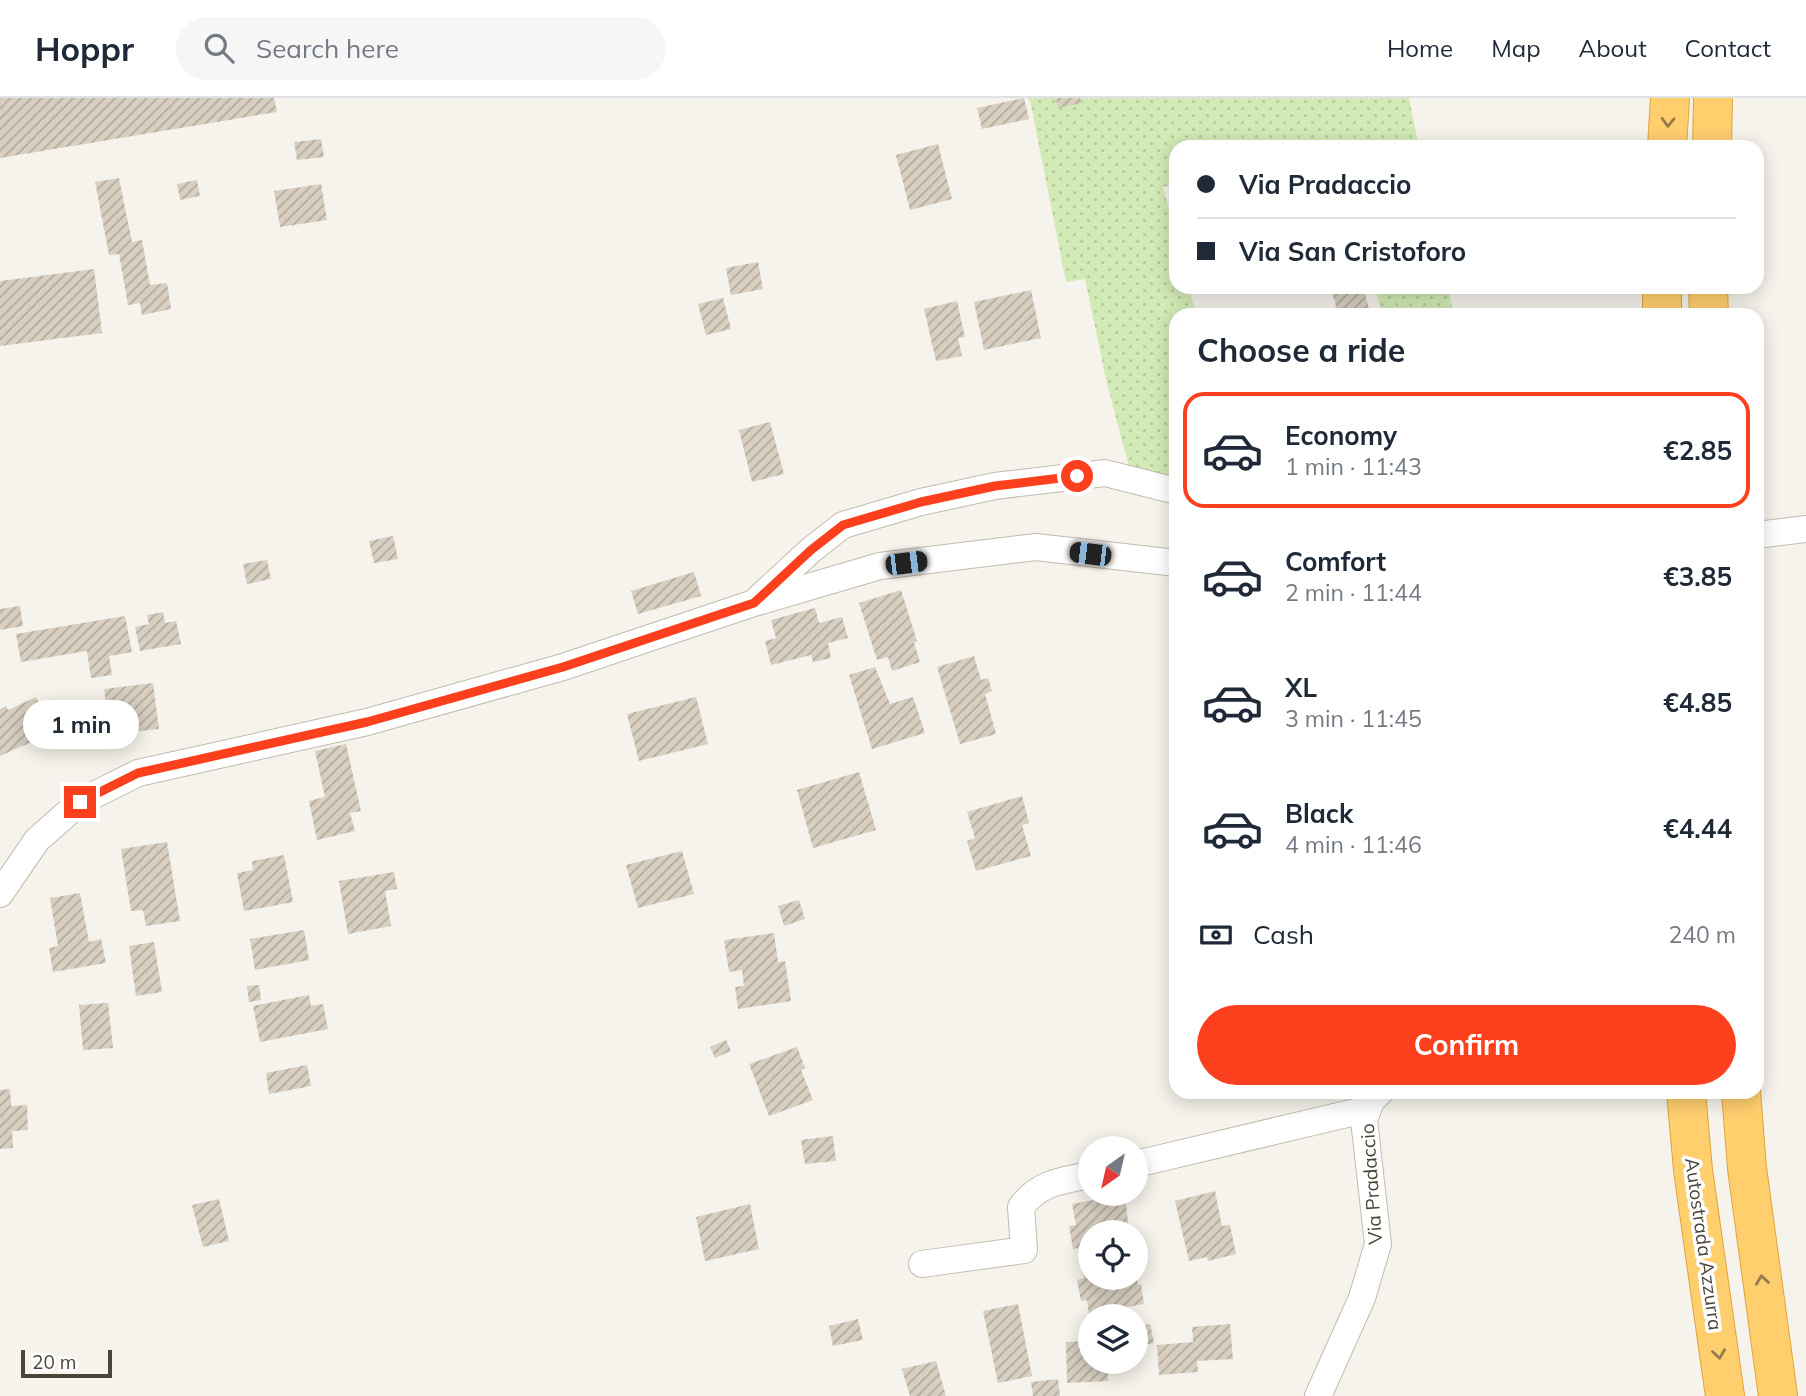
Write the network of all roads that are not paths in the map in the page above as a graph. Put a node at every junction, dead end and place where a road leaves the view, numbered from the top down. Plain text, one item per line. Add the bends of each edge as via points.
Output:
1 (1670, 98) edge
2 (1713, 98) edge
3 (1667, 140) edge
4 (1712, 140) edge
5 (1169, 489) edge
6 (1806, 529) edge
7 (1764, 534) edge
8 (1169, 562) edge
9 (754, 603) junction
10 (0, 894) edge
11 (1687, 1099) edge
12 (1742, 1099) edge
13 (1374, 1100) edge
14 (1148, 1161) edge
15 (1078, 1178) edge
16 (922, 1264) dead end
17 (1318, 1396) edge
18 (1725, 1396) edge
19 (1778, 1396) edge

1 -> 3 highway
2 - 4 highway
5 - 9 street via 1105,473 995,486 921,502 843,525
6 - 7 street
8 - 9 street via 1036,547 880,566
9 - 10 street via 563,667 367,722 138,773 80,802 37,840
11 -> 18 highway, Autostrada Azzurra
19 -> 12 highway
13 - 14 street
13 - 17 street, Via Pradaccio via 1364,1120 1378,1244 1362,1298
15 - 16 street via 1042,1186 1021,1206 1024,1250

